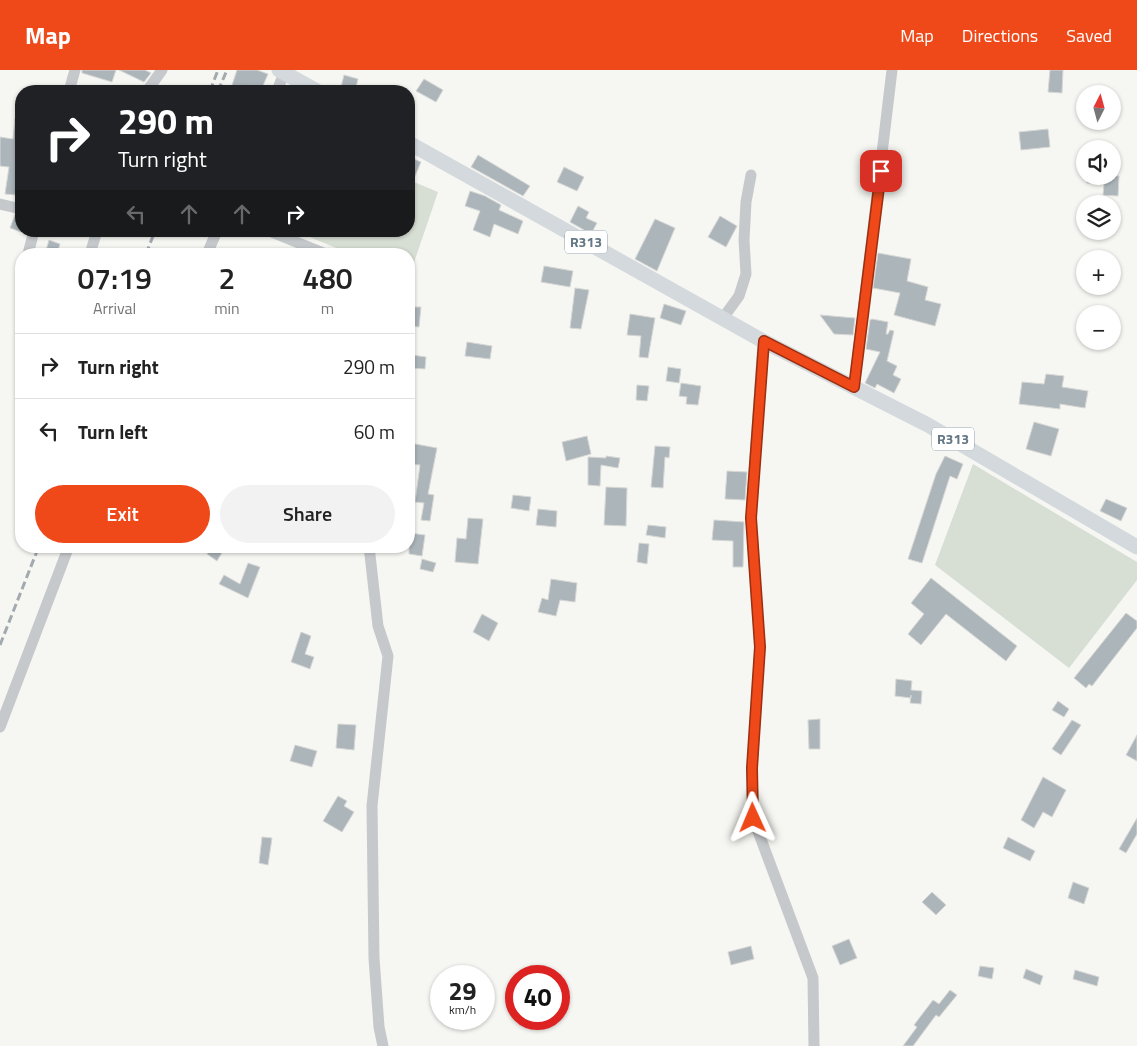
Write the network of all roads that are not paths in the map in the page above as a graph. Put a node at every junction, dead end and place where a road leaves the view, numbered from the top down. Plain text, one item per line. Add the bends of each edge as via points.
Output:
1 (75, 70) edge
2 (162, 70) edge
3 (892, 70) edge
4 (282, 72) edge
5 (71, 85) edge
6 (151, 85) edge
7 (279, 85) edge
8 (306, 85) edge
9 (415, 145) edge
10 (751, 175) dead end
11 (0, 204) edge
12 (15, 208) edge
13 (284, 237) edge
14 (311, 248) edge
15 (724, 318) junction
16 (764, 341) junction
17 (854, 387) junction
18 (1137, 547) edge
19 (66, 553) edge
20 (370, 553) edge
21 (0, 726) edge
22 (383, 1046) edge
23 (814, 1046) edge

1 - 5 street
2 - 6 street
3 - 17 street
4 - 7 street
4 - 8 main road
9 - 15 main road, R313
10 - 15 street via 745,212 746,274 739,296
11 - 12 street
13 - 14 street
15 - 16 main road, R313
16 - 17 main road, R313
16 - 23 street via 751,518 760,647 752,768 753,818 814,978
17 - 18 main road, R313 via 928,425
19 - 21 street
20 - 22 street via 378,626 388,656 372,806 374,958

